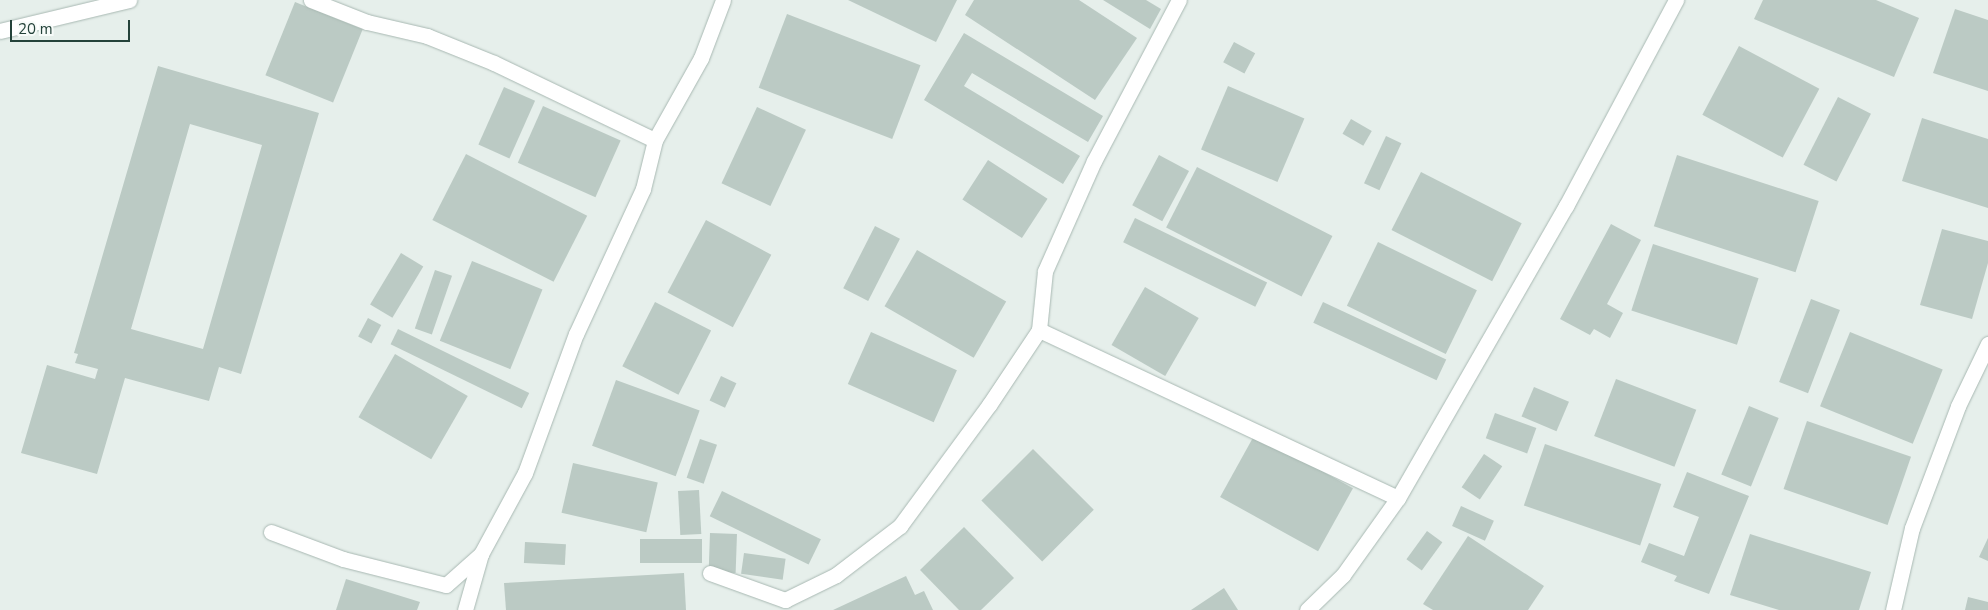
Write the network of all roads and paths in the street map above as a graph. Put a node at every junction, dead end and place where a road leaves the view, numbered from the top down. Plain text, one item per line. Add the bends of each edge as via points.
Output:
1 (129, 0) edge
2 (312, 0) edge
3 (723, 0) edge
4 (1179, 0) edge
5 (1676, 0) edge
6 (0, 31) edge
7 (655, 140) junction
8 (1039, 330) junction
9 (1988, 344) edge
10 (1398, 498) junction
11 (272, 532) dead end
12 (481, 554) junction
13 (710, 574) dead end
14 (465, 610) edge
15 (1307, 610) edge
16 (1893, 610) edge

1 - 6 street
2 - 7 street via 367,22 427,36 494,63
3 - 7 street via 701,58
4 - 8 street via 1094,160 1045,271
5 - 10 street via 1566,206
7 - 12 street via 643,189 576,334 525,473
8 - 10 street
8 - 13 street via 989,405 900,526 836,575 785,600
9 - 16 street via 1958,406 1912,528
10 - 15 street via 1343,575
11 - 12 street via 343,559 446,585
12 - 14 street

